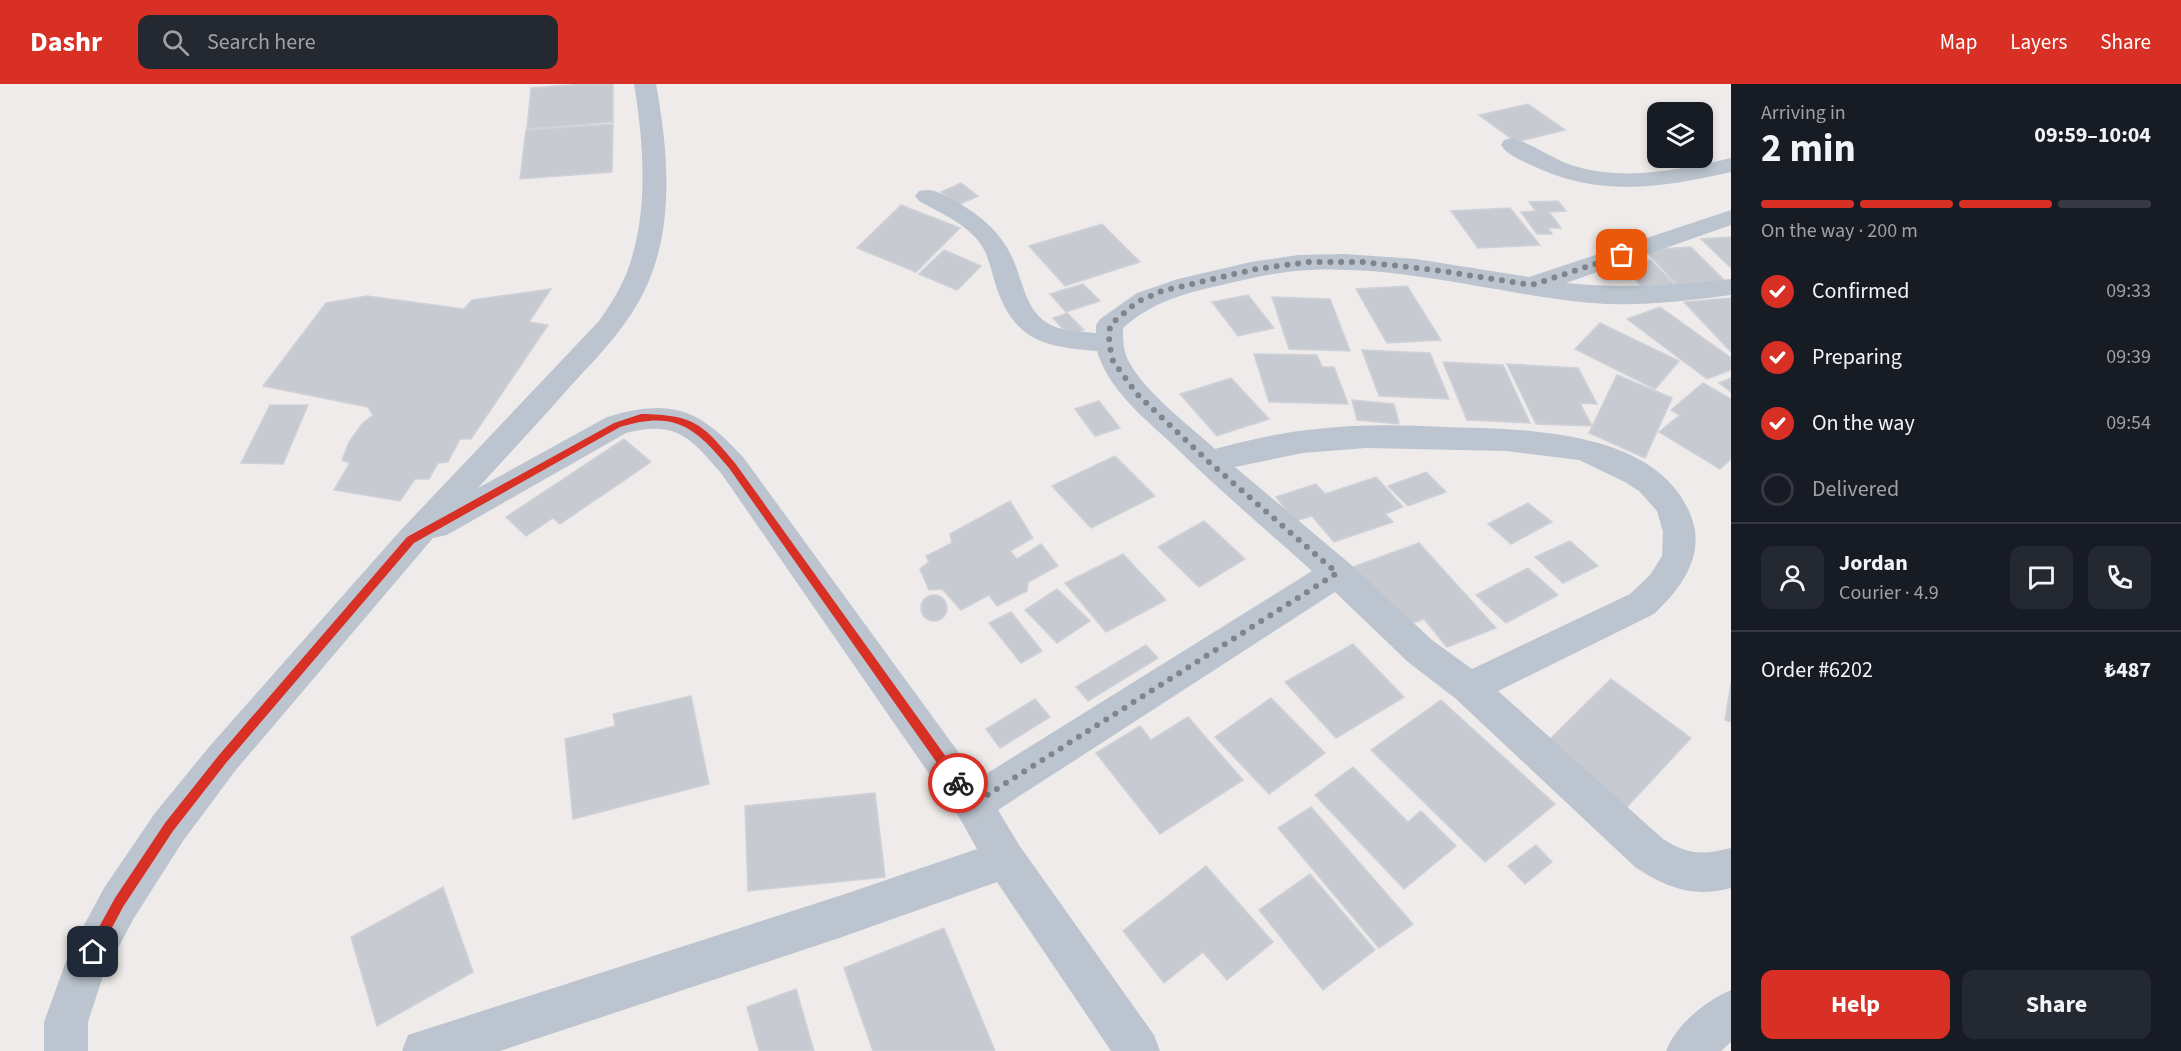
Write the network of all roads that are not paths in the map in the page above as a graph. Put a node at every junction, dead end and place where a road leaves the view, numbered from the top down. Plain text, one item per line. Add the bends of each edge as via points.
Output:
1 (645, 84) edge
2 (1512, 146) dead end
3 (1731, 165) edge
4 (927, 196) dead end
5 (1731, 217) edge
6 (1532, 285) junction
7 (1731, 287) edge
8 (1109, 343) junction
9 (1209, 462) junction
10 (411, 540) junction
11 (1337, 573) junction
12 (1469, 688) junction
13 (973, 804) junction
14 (1005, 858) junction
15 (1731, 868) edge
16 (1731, 1012) edge
17 (66, 1051) edge
18 (424, 1051) edge
19 (1138, 1051) edge
20 (1688, 1051) edge

1 - 10 street via 655,190 643,263 627,299 609,327
2 - 3 street via 1555,168 1628,181 1662,179
4 - 8 street via 981,229 990,239 1020,315 1028,325 1058,338
5 - 6 street
6 - 7 street via 1623,297
6 - 8 street via 1362,262 1309,262 1162,291 1137,302 1110,325
8 - 9 street via 1113,361 1137,394
9 - 11 street
9 - 12 street via 1334,438 1514,440 1572,448 1611,460 1660,492 1675,512 1680,532 1680,554 1664,584 1642,604
10 - 13 street via 617,425 641,417 686,421 709,438 732,465
10 - 17 street via 222,759 169,827 119,903 84,968 66,1022
11 - 12 street via 1420,651
11 - 13 street
12 - 15 street via 1656,858 1671,868 1688,872 1713,873
13 - 14 street
14 - 18 street via 842,916
14 - 19 street
16 - 20 street

